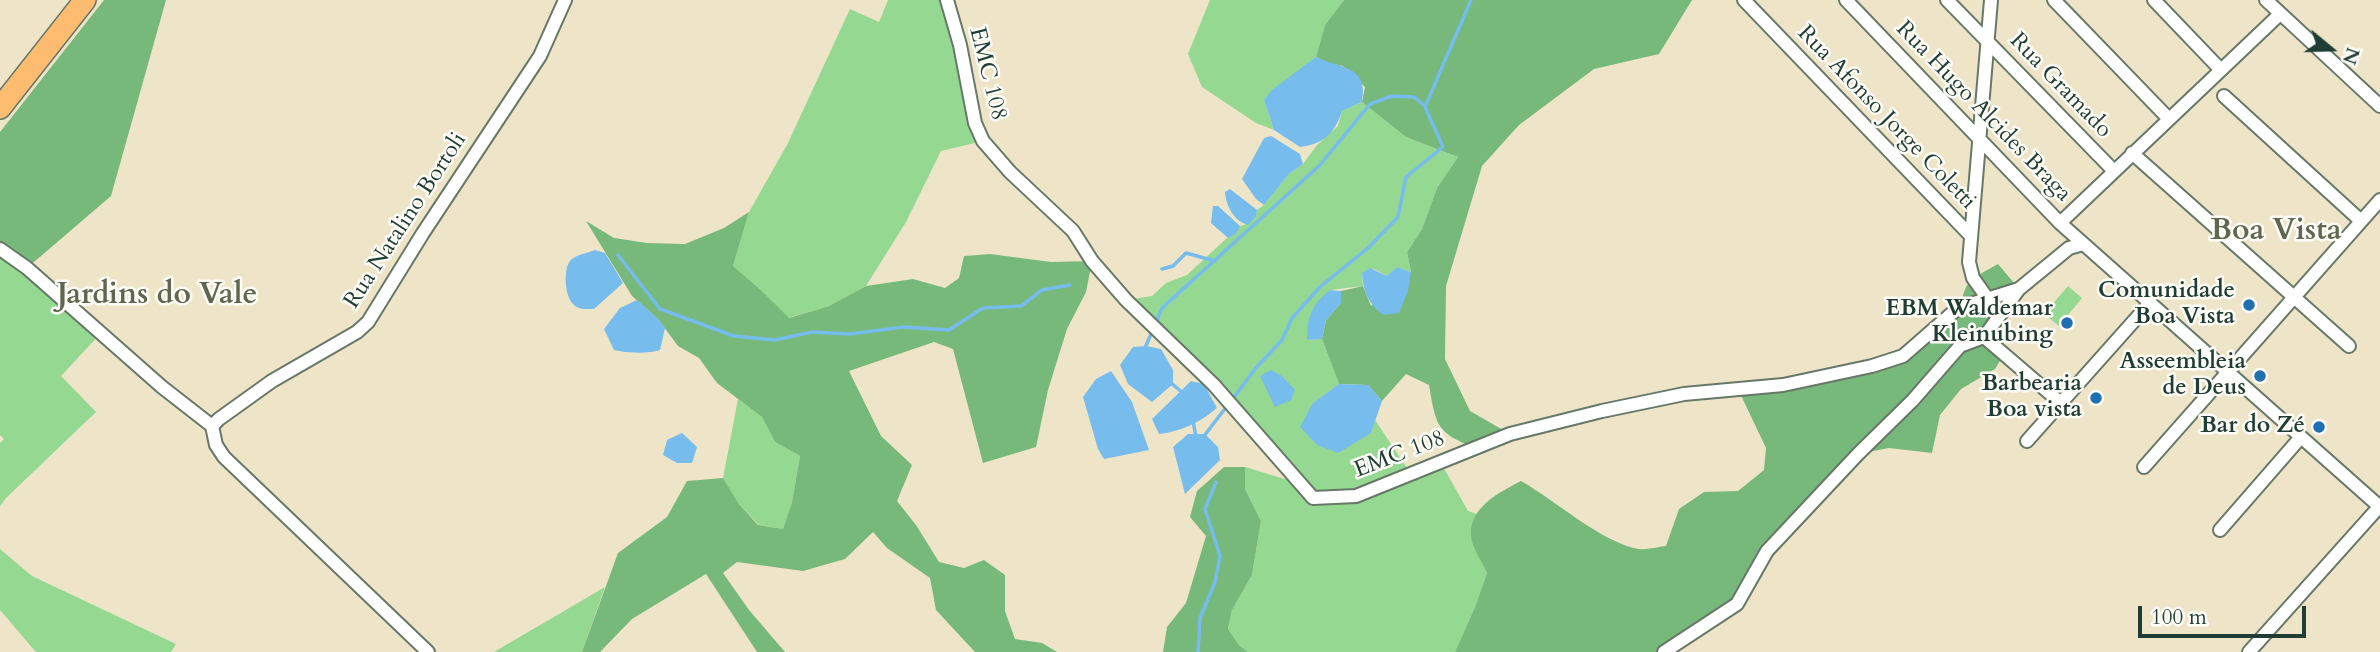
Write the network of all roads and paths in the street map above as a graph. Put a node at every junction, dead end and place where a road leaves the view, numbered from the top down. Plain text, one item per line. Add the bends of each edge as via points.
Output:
1 (85, 0) edge
2 (565, 0) edge
3 (947, 0) edge
4 (1744, 0) edge
5 (1846, 0) edge
6 (1947, 0) edge
7 (1991, 0) edge
8 (2054, 0) edge
9 (2154, 0) edge
10 (2266, 0) edge
11 (2280, 14) junction
12 (1987, 41) junction
13 (2220, 69) junction
14 (2224, 96) dead end
15 (2380, 106) edge
16 (0, 108) edge
17 (2169, 119) junction
18 (1978, 137) junction
19 (2132, 153) junction
20 (2114, 171) junction
21 (2380, 200) edge
22 (2361, 221) junction
23 (2060, 223) junction
24 (1969, 235) junction
25 (2083, 244) junction
26 (0, 249) edge
27 (2019, 289) junction
28 (2294, 296) junction
29 (1988, 299) junction
30 (2149, 304) junction
31 (1984, 337) junction
32 (2349, 346) dead end
33 (2228, 373) junction
34 (2061, 403) junction
35 (212, 426) junction
36 (2301, 438) junction
37 (2027, 441) dead end
38 (2144, 467) dead end
39 (2380, 507) edge
40 (2220, 530) dead end
41 (428, 652) edge
42 (1664, 652) edge
43 (2249, 652) edge

1 - 16 main road
2 - 35 street, Rua Natalino Bortoli via 540,56 368,322 272,381
3 - 29 street, EMC 108 via 983,141 1073,231 1091,261 1126,300 1214,385 1313,498 1356,496 1510,434 1602,411 1684,394 1783,385 1872,366 1903,356 1958,308
4 - 24 street, Rua Afonso Jorge Coletti
5 - 18 street, Rua Hugo Alcides Braga
6 - 12 street, Rua Gramado
7 - 12 street
8 - 17 street
9 - 13 street
10 - 11 street
11 - 13 street
11 - 15 street
12 - 18 street
12 - 20 street, Rua Gramado
13 - 17 street
14 - 22 street
17 - 19 street
18 - 23 street, Rua Hugo Alcides Braga
18 - 24 street
19 - 20 street
19 - 28 street, Rua Gramado
20 - 23 street
21 - 22 street
22 - 28 street
23 - 25 street, Rua Hugo Alcides Braga
24 - 29 street via 1973,278
25 - 27 street via 2069,248
25 - 30 street, Rua Hugo Alcides Braga
26 - 35 street
27 - 29 street, EMC 108
27 - 31 street
28 - 32 street, Rua Gramado
28 - 33 street
30 - 33 street, Rua Hugo Alcides Braga
30 - 34 street
31 - 34 street
31 - 42 street via 1960,345 1768,551 1737,604
33 - 36 street, Rua Hugo Alcides Braga
33 - 38 street
34 - 37 street
35 - 41 street via 224,457
36 - 39 street, Rua Hugo Alcides Braga
36 - 40 street
39 - 43 street

